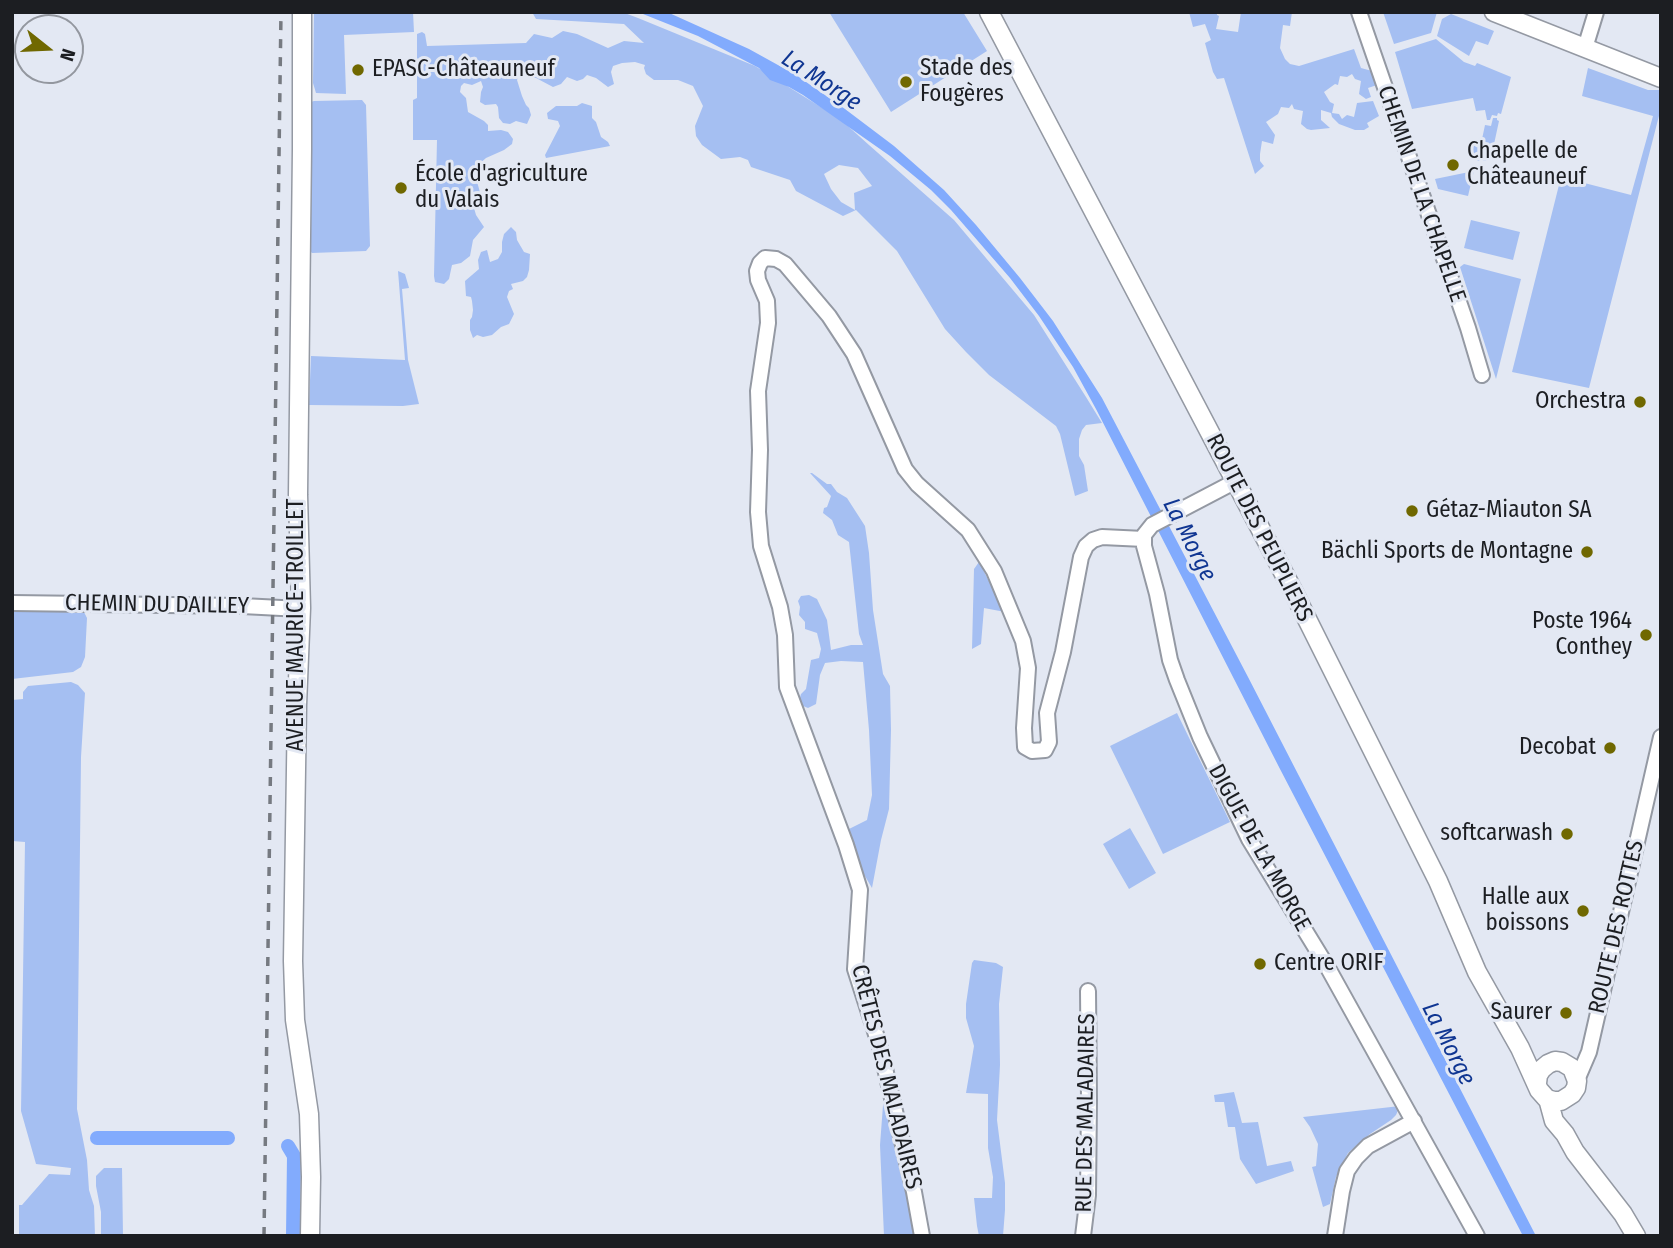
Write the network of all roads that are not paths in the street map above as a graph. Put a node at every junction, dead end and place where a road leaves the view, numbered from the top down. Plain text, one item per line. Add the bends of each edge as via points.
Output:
1 (302, 12) edge
2 (989, 12) edge
3 (1359, 12) edge
4 (1494, 12) edge
5 (1596, 12) edge
6 (1585, 48) junction
7 (1661, 78) edge
8 (1482, 375) dead end
9 (1236, 481) junction
10 (1144, 540) junction
11 (12, 603) edge
12 (301, 609) junction
13 (1661, 737) edge
14 (1088, 991) dead end
15 (1592, 1036) junction
16 (1520, 1048) junction
17 (1556, 1062) junction
18 (1577, 1080) junction
19 (1537, 1083) junction
20 (1568, 1098) junction
21 (1548, 1099) junction
22 (1414, 1121) junction
23 (1564, 1134) junction
24 (310, 1236) edge
25 (922, 1236) edge
26 (1083, 1236) edge
27 (1335, 1236) edge
28 (1477, 1236) edge
29 (1636, 1236) edge

1 - 12 street, AVENUE MAURICE-TROILLET
2 - 9 street, ROUTE DES PEUPLIERS
3 - 8 street, CHEMIN DE LA CHAPELLE
4 - 6 street
5 - 6 street
6 - 7 street
9 - 10 street via 1152,525
9 - 16 street, ROUTE DES PEUPLIERS via 1438,881 1477,972
10 - 22 street, DIGUE DE LA MORGE via 1173,670 1216,773 1249,839
10 - 25 street, CRÊTES DES MALADAIRES via 1102,537 1086,546 1047,713 1049,743 1045,750 1032,751 1026,747 1024,729 1028,668 1023,641 995,571 968,530 905,469 854,354 829,316 785,264 765,258 760,262 758,280 767,301 768,323 758,391 761,546 780,607 787,687 860,890 855,969 880,1047
11 - 12 street, CHEMIN DU DAILLEY
12 - 24 street, AVENUE MAURICE-TROILLET via 293,961 295,1020 309,1114
13 - 15 street, ROUTE DES ROTTES
14 - 26 street, RUE DES MALADAIRES
15 - 17 street, ROUTE DES ROTTES via 1579,1052
15 - 18 street, ROUTE DES ROTTES
16 - 17 street
16 - 19 street, ROUTE DES PEUPLIERS
17 - 18 street via 1572,1068
17 - 19 street via 1539,1072
18 - 20 street
19 - 21 street
20 - 21 street
20 - 23 street
21 - 23 street via 1554,1121
22 - 27 street via 1368,1146 1347,1171
22 - 28 street, DIGUE DE LA MORGE
23 - 29 street

